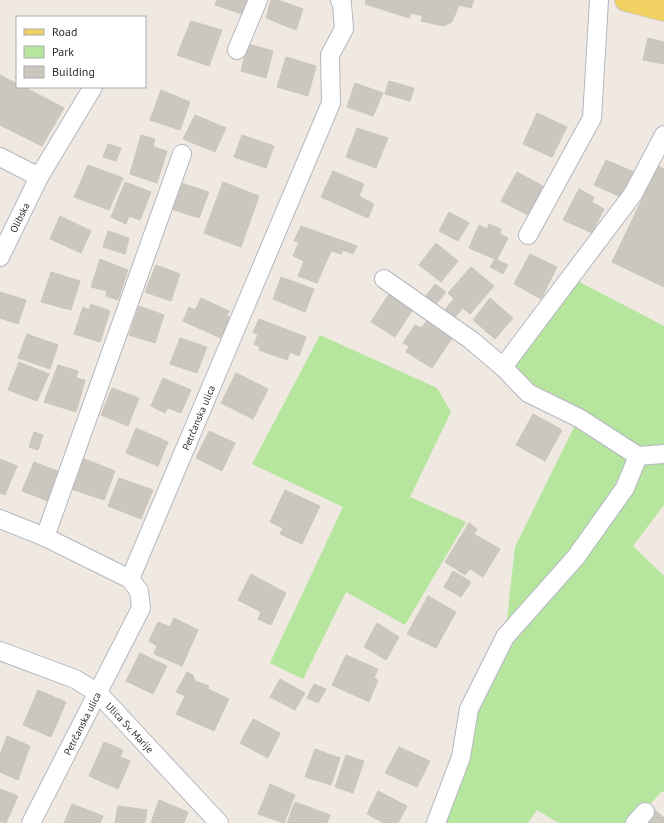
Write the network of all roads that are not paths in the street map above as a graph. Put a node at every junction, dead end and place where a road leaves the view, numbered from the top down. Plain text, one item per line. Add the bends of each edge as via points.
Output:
1 (258, 0) edge
2 (340, 0) edge
3 (598, 0) edge
4 (626, 0) edge
5 (664, 10) edge
6 (237, 50) dead end
7 (92, 88) edge
8 (664, 135) edge
9 (182, 154) dead end
10 (0, 157) edge
11 (39, 177) junction
12 (528, 235) dead end
13 (0, 257) edge
14 (384, 279) dead end
15 (503, 367) junction
16 (664, 454) edge
17 (638, 456) junction
18 (0, 518) edge
19 (45, 537) junction
20 (130, 579) junction
21 (0, 651) edge
22 (98, 693) junction
23 (30, 823) edge
24 (219, 823) edge
25 (436, 823) edge

1 - 6 street
2 - 20 street, Petrčanska ulica via 344,29 330,55 331,103
3 - 12 street via 592,118
4 - 5 main road
7 - 11 street, Olibska
8 - 15 street via 633,194
9 - 19 street
10 - 11 street
11 - 13 street, Olibska
14 - 15 street via 471,340
15 - 17 street via 528,393 579,418
16 - 17 street
17 - 25 street via 625,488 576,557 505,636 469,709 461,757
18 - 19 street
19 - 20 street
20 - 22 street, Petrčanska ulica via 139,591 141,608
21 - 22 street, Ulica Sv. Marije via 75,678
22 - 23 street, Petrčanska ulica
22 - 24 street, Ulica Sv. Marije

